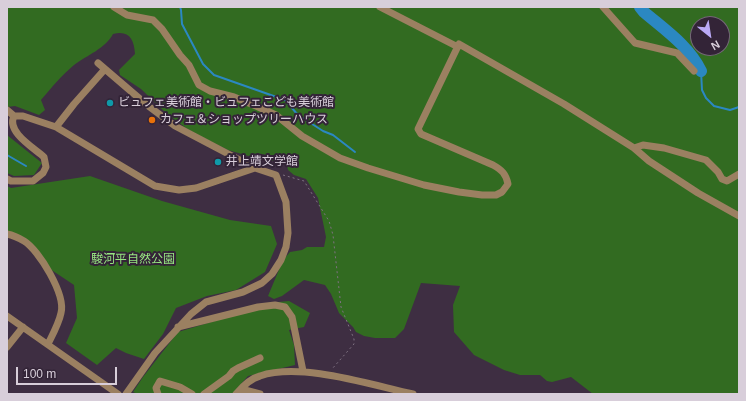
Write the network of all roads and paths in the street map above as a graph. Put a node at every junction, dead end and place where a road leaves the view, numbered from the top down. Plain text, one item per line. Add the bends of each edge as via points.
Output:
1 (114, 7) edge
2 (380, 7) edge
3 (603, 7) edge
4 (458, 47) junction
5 (98, 63) dead end
6 (105, 69) junction
7 (694, 72) dead end
8 (7, 110) edge
9 (14, 116) junction
10 (56, 128) junction
11 (634, 148) junction
12 (255, 168) junction
13 (739, 174) edge
14 (276, 175) junction
15 (7, 179) edge
16 (739, 216) edge
17 (7, 234) edge
18 (7, 316) edge
19 (23, 327) junction
20 (178, 327) junction
21 (48, 344) junction
22 (7, 347) edge
23 (260, 358) dead end
24 (303, 371) junction
25 (328, 376) junction
26 (238, 391) edge
27 (118, 394) edge
28 (126, 394) edge
29 (158, 394) edge
30 (192, 394) edge
31 (204, 394) edge
32 (260, 394) edge
33 (413, 394) edge

1 - 4 street via 127,15 153,20 189,65 199,85 276,115 302,136 340,158 424,185 459,192 496,195 508,184 507,177 502,171 421,134 418,129
2 - 4 street
3 - 7 street via 634,43 677,53
4 - 11 street via 459,44 564,104
5 - 6 street
6 - 10 street
6 - 12 street via 175,126
8 - 9 street
9 - 10 street via 23,116
9 - 15 street via 12,127 44,157 46,167 33,181
10 - 12 street via 155,186 179,190 196,188
11 - 13 street via 643,145 664,148 706,160 722,179 727,180
11 - 16 street via 649,161 698,193
12 - 14 street
14 - 20 street via 286,202 288,233 281,260 272,274 262,283 243,292 206,302
14 - 25 path via 304,181 329,221 333,235 341,307 354,344
17 - 21 street via 25,241 37,254 55,282 62,312
18 - 19 street
19 - 21 street
19 - 22 street
20 - 24 street via 258,307 284,307 292,317
20 - 28 street via 155,353
21 - 27 street
23 - 31 street via 238,368
24 - 25 street
24 - 26 street via 276,372 259,376
25 - 33 street
26 - 32 street
29 - 30 street via 156,388 160,381

